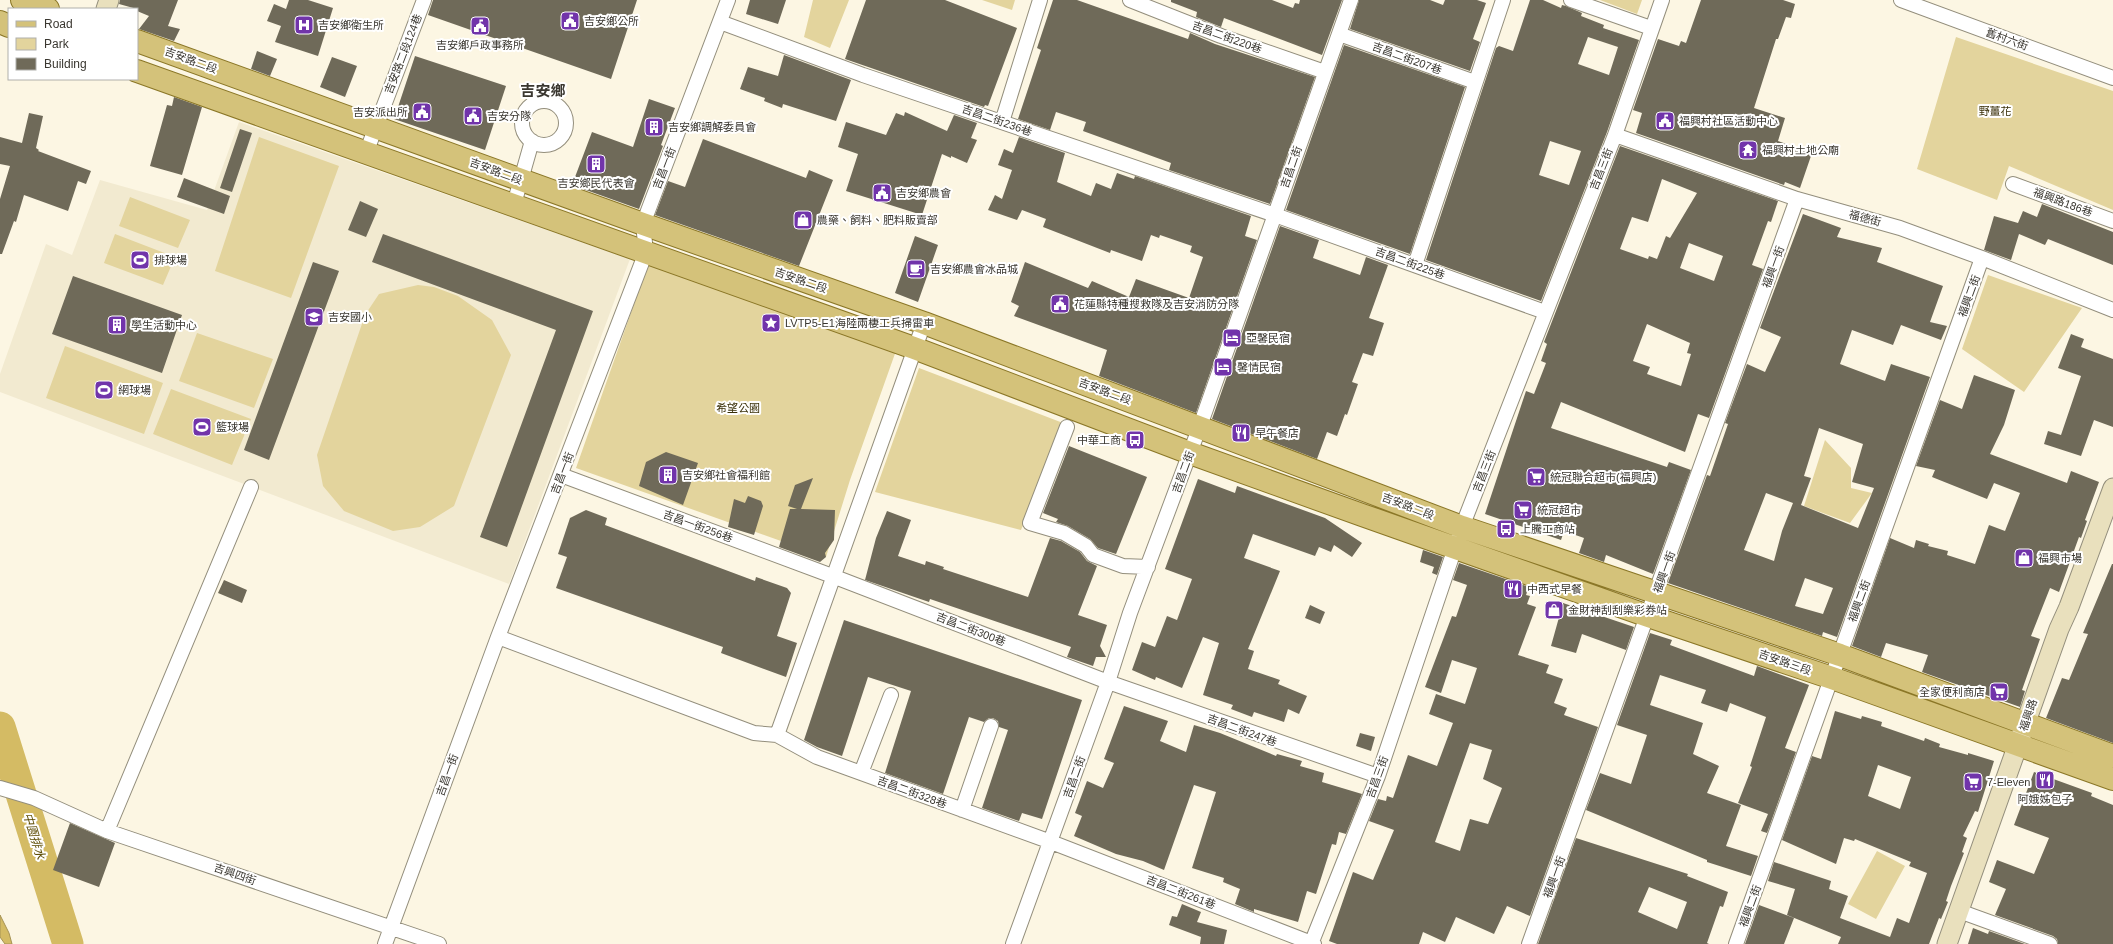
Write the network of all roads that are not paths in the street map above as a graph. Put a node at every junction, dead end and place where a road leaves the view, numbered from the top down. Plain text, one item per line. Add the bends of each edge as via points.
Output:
1 (22, 0) edge
2 (424, 0) edge
3 (728, 0) edge
4 (1040, 0) edge
5 (1130, 0) edge
6 (1351, 0) edge
7 (1503, 0) edge
8 (1571, 0) edge
9 (1662, 0) edge
10 (1901, 0) edge
11 (45, 8) edge
12 (720, 22) junction
13 (1651, 28) junction
14 (1339, 34) junction
15 (138, 41) edge
16 (138, 71) edge
17 (1325, 72) junction
18 (2113, 78) edge
19 (1475, 82) junction
20 (1002, 122) junction
21 (375, 126) junction
22 (1615, 135) junction
23 (532, 141) dead end
24 (366, 153) junction
25 (522, 180) junction
26 (2013, 184) dead end
27 (1797, 199) junction
28 (514, 204) junction
29 (1274, 215) junction
30 (2113, 221) edge
31 (643, 224) junction
32 (646, 252) junction
33 (1982, 258) junction
34 (1415, 265) junction
35 (2113, 310) edge
36 (1545, 312) junction
37 (924, 323) junction
38 (914, 348) junction
39 (1200, 426) junction
40 (1067, 427) dead end
41 (1190, 453) junction
42 (561, 475) junction
43 (251, 487) dead end
44 (2113, 488) edge
45 (1462, 527) junction
46 (1455, 548) junction
47 (1148, 567) junction
48 (835, 577) junction
49 (1657, 593) junction
50 (1648, 616) junction
51 (498, 637) junction
52 (1840, 655) junction
53 (1832, 678) junction
54 (1108, 682) junction
55 (891, 695) dead end
56 (2024, 724) junction
57 (991, 726) dead end
58 (777, 735) junction
59 (2017, 746) junction
60 (2113, 756) edge
61 (861, 773) junction
62 (1378, 776) junction
63 (2113, 779) edge
64 (0, 788) edge
65 (962, 810) junction
66 (107, 830) junction
67 (1051, 842) junction
68 (1959, 910) junction
69 (391, 927) junction
70 (385, 944) edge
71 (439, 944) edge
72 (1013, 944) edge
73 (1312, 944) edge
74 (1529, 944) edge
75 (1736, 944) edge
76 (1948, 944) edge
77 (2050, 944) edge

1 - 11 main road
2 - 21 street, 吉安路二段124巷
3 - 12 street, 吉昌一街
4 - 20 street
5 - 17 street, 吉昌二街220巷
6 - 14 street, 吉昌二街
7 - 19 street
8 - 13 street
9 - 13 street, 吉昌三街
10 - 18 street, 舊村六街
12 - 20 street, 吉昌二街236巷 via 862,75
12 - 31 street, 吉昌一街
13 - 22 street, 吉昌三街
14 - 17 street, 吉昌二街
14 - 19 street, 吉昌二街207巷
15 - 21 main road, 吉安路二段
16 - 24 main road, 吉安路二段
17 - 29 street, 吉昌二街
19 - 34 street
20 - 29 street, 吉昌二街236巷
21 - 24 street, 吉安路二段124巷
21 - 25 main road, 吉安路二段
22 - 27 street, 福德街
22 - 36 street, 吉昌三街
23 - 25 street
24 - 28 main road, 吉安路二段
25 - 28 street
25 - 31 main road, 吉安路二段
26 - 30 street, 福興路186巷
27 - 33 street, 福德街 via 1900,228
27 - 49 street, 福興一街
28 - 32 main road, 吉安路二段
29 - 34 street, 吉昌二街225巷
29 - 39 street, 吉昌二街
31 - 32 street, 吉昌一街
31 - 37 main road, 吉安路二段
32 - 38 main road, 吉安路二段
32 - 42 street, 吉昌一街
33 - 35 street, 福德街
33 - 52 street, 福興二街
34 - 36 street, 吉昌二街225巷
36 - 45 street, 吉昌三街
37 - 38 street
37 - 39 main road, 吉安路二段
38 - 41 main road, 吉安路二段
38 - 48 street
39 - 41 street, 吉昌二街
39 - 45 main road, 吉安路二段
40 - 47 street via 1030,523 1064,533 1086,546 1093,555 1122,566
41 - 46 main road, 吉安路二段
41 - 47 street, 吉昌二街
42 - 48 street, 吉昌一街256巷
42 - 51 street, 吉昌一街
43 - 66 street
44 - 56 street, 福興路
45 - 46 street, 吉昌三街
45 - 49 main road
46 - 50 main road, 吉安路三段
46 - 62 street, 吉昌三街
47 - 54 street, 吉昌二街
48 - 54 street, 吉昌二街300巷
48 - 58 street
49 - 50 street, 福興一街
49 - 52 main road
50 - 53 main road, 吉安路三段
50 - 74 street, 福興一街
51 - 58 street via 754,733
51 - 69 street, 吉昌一街
52 - 53 street, 福興二街
52 - 56 main road
53 - 59 main road, 吉安路三段
53 - 75 street, 福興二街
54 - 62 street, 吉昌二街247巷
54 - 67 street, 吉昌二街
55 - 61 street
56 - 59 street, 福興路
56 - 60 main road
57 - 65 street
58 - 61 street, 吉昌二街328巷 via 816,757
59 - 63 main road, 吉安路三段
59 - 68 street, 福興路
61 - 65 street, 吉昌二街328巷
62 - 73 street, 吉昌三街
64 - 66 street, 吉興四街 via 34,798
65 - 67 street, 吉昌二街328巷
66 - 69 street, 吉興四街
67 - 72 street, 吉昌二街
67 - 73 street, 吉昌二街261巷
68 - 76 street, 福興路
68 - 77 street
69 - 70 street, 吉昌一街
69 - 71 street, 吉興四街

